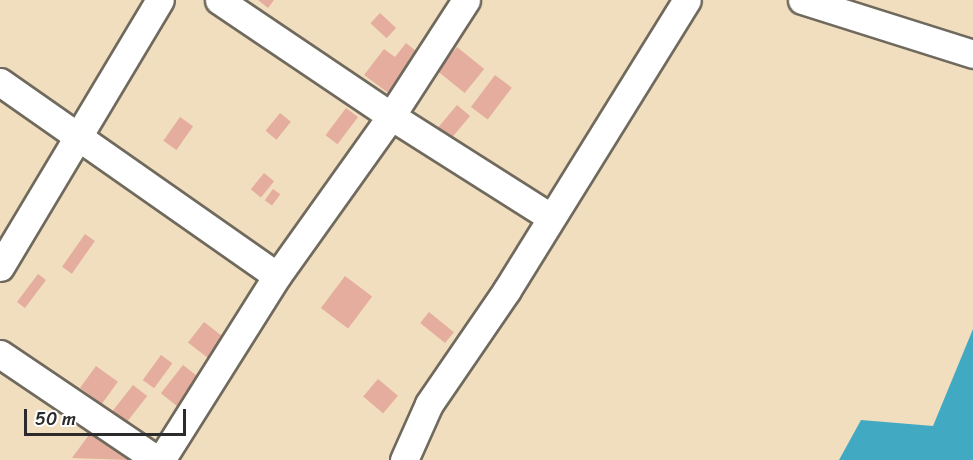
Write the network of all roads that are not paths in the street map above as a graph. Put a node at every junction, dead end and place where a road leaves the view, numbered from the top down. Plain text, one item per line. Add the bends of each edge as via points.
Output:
1 (160, 0) edge
2 (219, 0) edge
3 (466, 0) edge
4 (687, 0) edge
5 (802, 0) edge
6 (971, 49) edge
7 (0, 82) edge
8 (391, 116) junction
9 (79, 135) junction
10 (550, 218) junction
11 (0, 267) edge
12 (276, 276) junction
13 (0, 354) edge
14 (159, 460) edge
15 (404, 460) edge

1 - 9 street
2 - 8 street
3 - 8 street
4 - 10 street
5 - 6 street
7 - 9 street
8 - 10 street
8 - 12 street
9 - 11 street
9 - 12 street
10 - 15 street via 429,404
12 - 14 street
13 - 14 street

